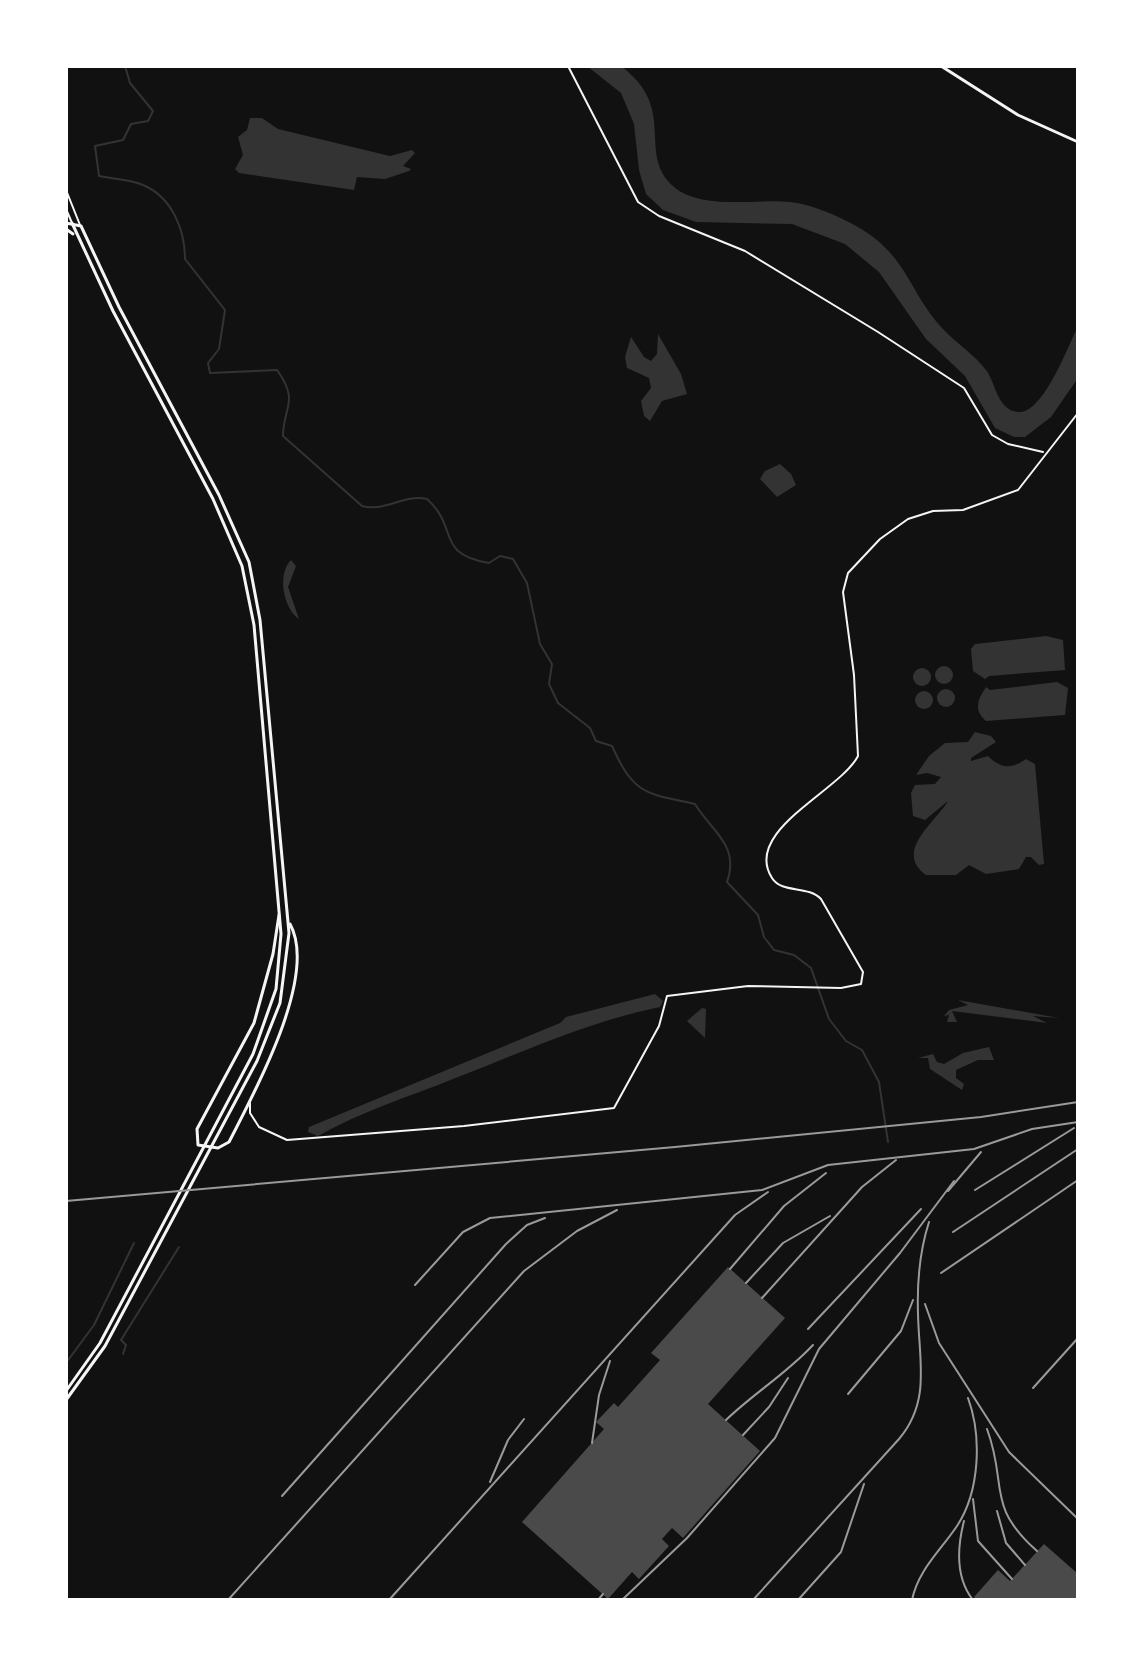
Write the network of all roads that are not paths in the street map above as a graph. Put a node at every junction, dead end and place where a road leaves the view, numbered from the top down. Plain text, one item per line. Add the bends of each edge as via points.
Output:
1 (568, 66) edge
2 (941, 66) edge
3 (1078, 142) edge
4 (66, 190) edge
5 (66, 209) edge
6 (72, 223) junction
7 (66, 226) edge
8 (81, 226) junction
9 (76, 236) junction
10 (1078, 413) edge
11 (1044, 453) junction
12 (280, 910) junction
13 (289, 920) junction
14 (250, 1100) junction
15 (253, 1121) junction
16 (240, 1122) junction
17 (66, 1391) edge
18 (66, 1400) edge

1 - 11 street via 638,202 745,251 878,332 964,388 992,435
2 - 3 street via 1018,115
4 - 8 street
5 - 6 street
6 - 7 street
6 - 8 street
6 - 9 street
7 - 9 street
8 - 13 street via 249,562 260,620
9 - 12 street via 213,499 242,566 254,625
10 - 11 street
11 - 15 street via 1018,490 963,510 908,519 880,539 846,577 858,756 773,837 765,857 773,880 821,899 863,972 858,987 748,986 667,996 659,1026 614,1108 318,1141 275,1137
12 - 16 street via 254,1023 197,1129 196,1143 226,1146
12 - 17 street via 281,955 271,1009 253,1054 100,1343
13 - 14 street via 295,959 290,1005
13 - 18 street via 280,1003 257,1061 94,1365
14 - 15 street
14 - 16 street
15 - 16 street

